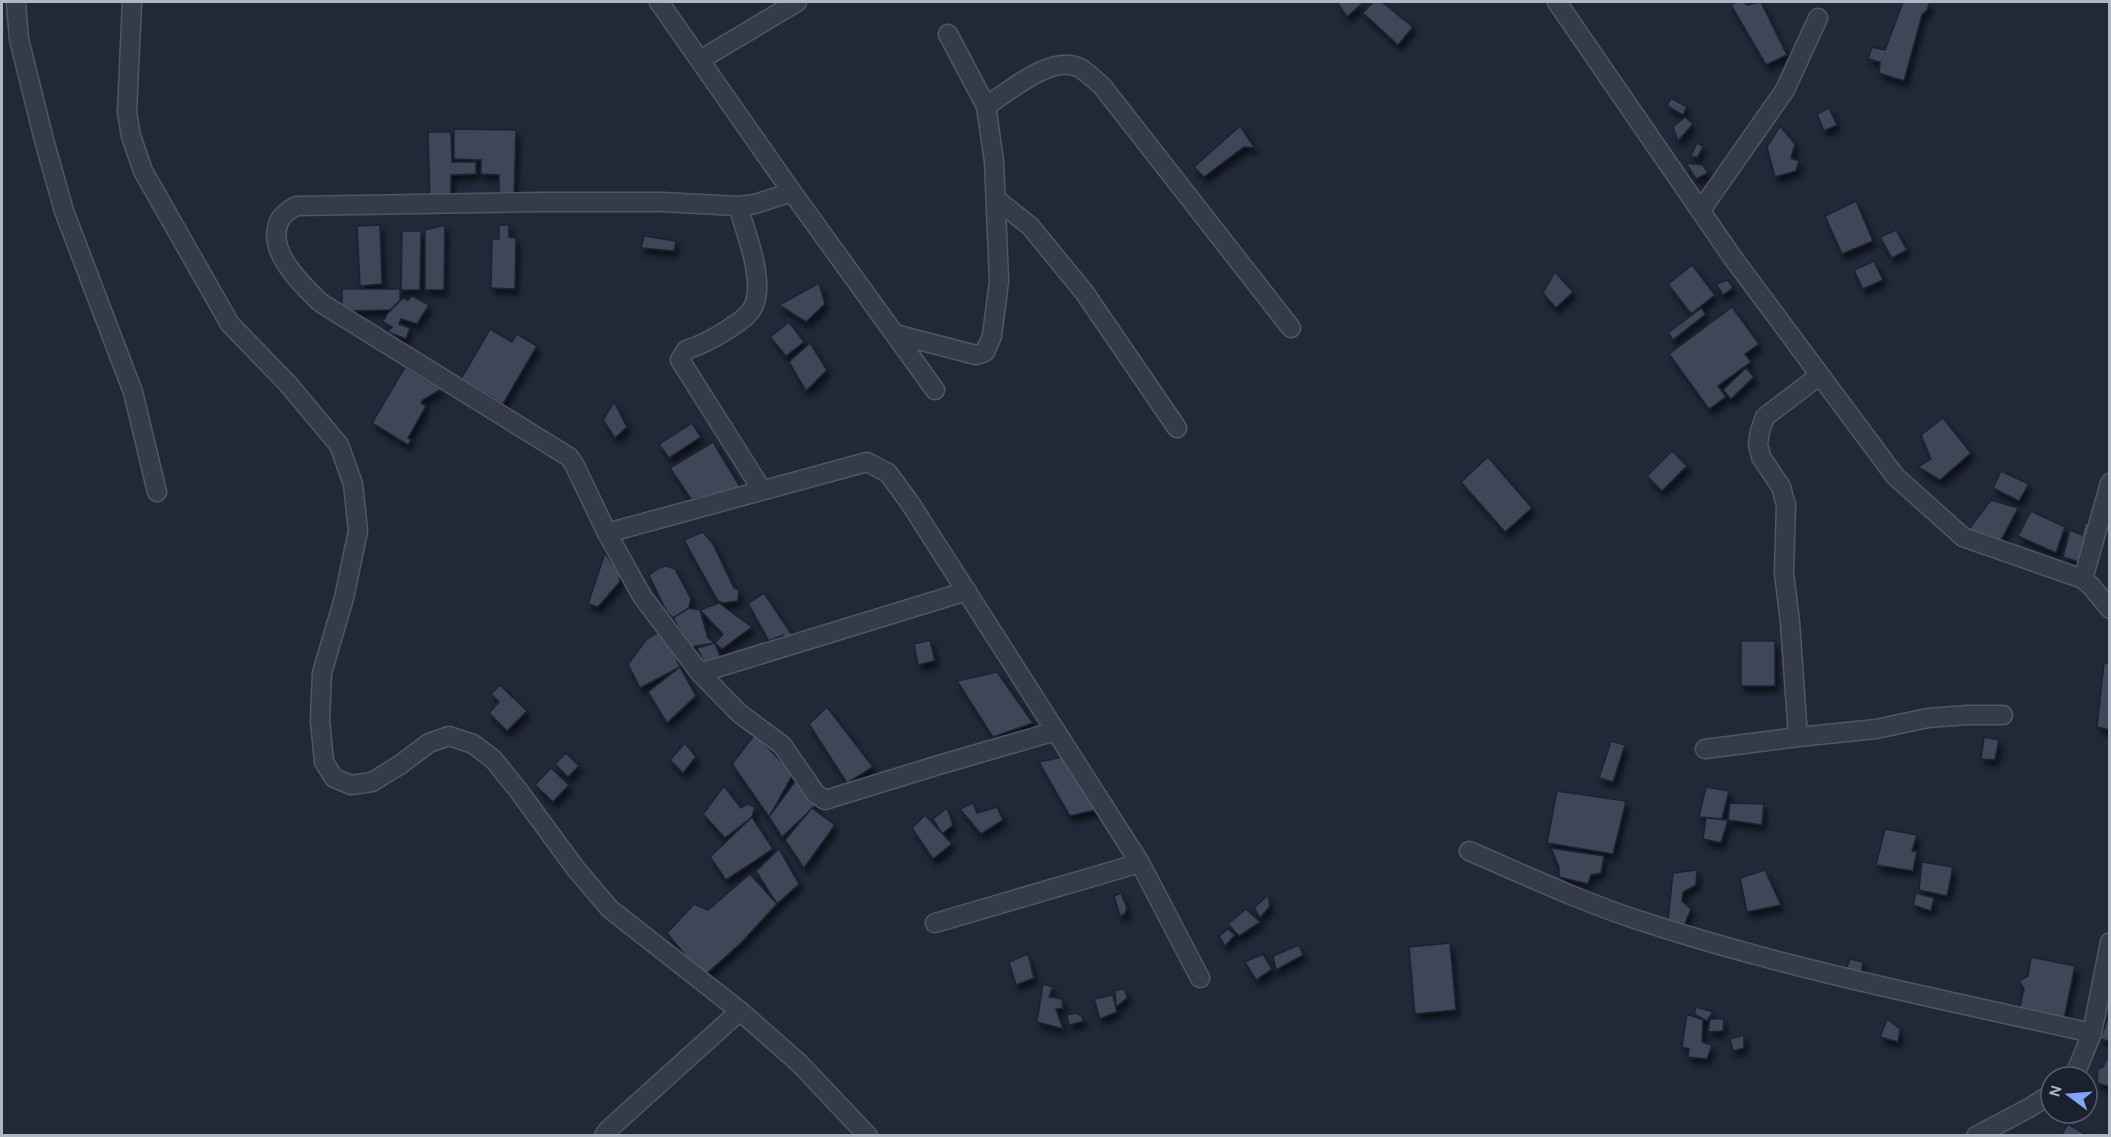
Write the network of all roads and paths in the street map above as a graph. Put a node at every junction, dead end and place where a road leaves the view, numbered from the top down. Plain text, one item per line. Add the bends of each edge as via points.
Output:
1 (16, 2) edge
2 (132, 2) edge
3 (659, 2) edge
4 (797, 2) edge
5 (1557, 2) edge
6 (1818, 18) dead end
7 (948, 34) dead end
8 (700, 60) junction
9 (986, 106) junction
10 (792, 192) junction
11 (996, 199) junction
12 (738, 206) junction
13 (1701, 210) junction
14 (1291, 328) dead end
15 (895, 334) junction
16 (1820, 375) junction
17 (935, 390) dead end
18 (1177, 428) dead end
19 (2109, 483) edge
20 (762, 490) junction
21 (157, 492) dead end
22 (607, 533) junction
23 (2083, 579) junction
24 (967, 591) junction
25 (2109, 609) edge
26 (700, 673) junction
27 (2003, 716) dead end
28 (1056, 731) junction
29 (1798, 737) junction
30 (1705, 749) dead end
31 (1469, 851) dead end
32 (1140, 863) junction
33 (934, 923) dead end
34 (2109, 942) edge
35 (1200, 978) dead end
36 (740, 1011) junction
37 (2092, 1034) junction
38 (2079, 1065) edge
39 (2039, 1102) edge
40 (604, 1136) edge
41 (868, 1136) edge
42 (1976, 1136) edge

1 - 21 street via 19,39 64,211 133,392
2 - 36 street via 127,112 143,171 230,324 339,445 353,484 358,531 322,673 320,720 324,762 334,778 351,785 372,782 429,743 449,736 473,744 500,767 610,909
3 - 8 street
4 - 8 street
5 - 13 street
6 - 13 street via 1785,90
7 - 9 street
8 - 10 street
9 - 11 street
9 - 14 street via 1044,69 1078,67 1102,86
10 - 12 street
10 - 15 street
11 - 15 street via 999,281 992,336 986,352 976,355
11 - 18 street via 1030,226 1084,292
12 - 20 street via 753,258 754,304 746,317 705,344 686,350 680,360
12 - 22 street via 662,202 296,206 282,216 276,231 279,250 296,280 321,303 569,457
13 - 16 street
15 - 17 street
16 - 23 street via 1895,476 1963,537
16 - 29 street via 1765,417 1758,444 1786,505 1784,573
19 - 23 street
20 - 22 street
20 - 24 street via 867,462 888,474 899,488
22 - 26 street via 642,596
23 - 25 street
24 - 26 street
24 - 28 street
26 - 28 street via 739,713 782,746 816,794 825,800
27 - 29 street via 1928,718 1875,729
28 - 32 street
29 - 30 street
31 - 37 street via 1559,891 1638,920 1809,969
32 - 33 street
32 - 35 street
34 - 37 street
36 - 40 street
36 - 41 street via 799,1063
37 - 38 street
39 - 42 street

